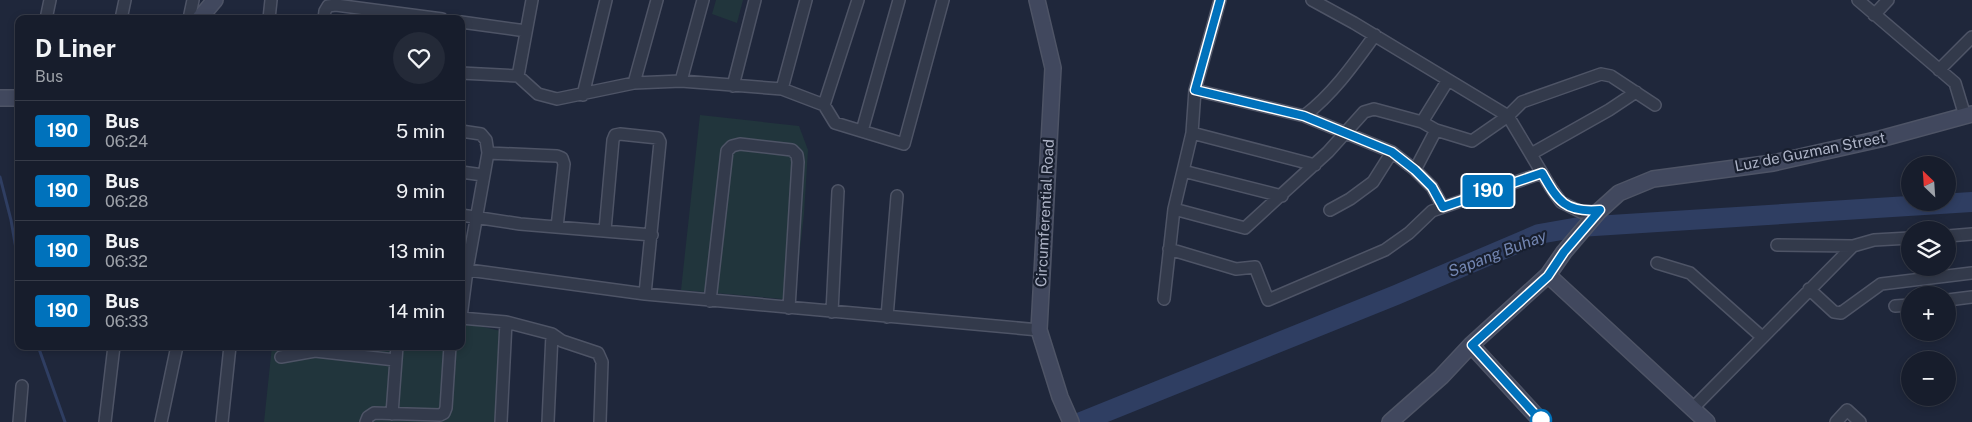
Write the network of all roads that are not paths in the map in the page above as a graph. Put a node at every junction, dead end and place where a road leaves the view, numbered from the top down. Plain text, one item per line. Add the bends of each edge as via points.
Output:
1 (50, 0) edge
2 (125, 0) edge
3 (193, 0) edge
4 (215, 0) edge
5 (271, 0) edge
6 (532, 0) edge
7 (606, 0) edge
8 (657, 0) edge
9 (703, 0) edge
10 (755, 0) edge
11 (806, 0) edge
12 (858, 0) edge
13 (899, 0) edge
14 (944, 0) edge
15 (1037, 0) edge
16 (1220, 0) edge
17 (1312, 0) edge
18 (1858, 0) edge
19 (1888, 0) edge
20 (47, 15) edge
21 (122, 15) edge
22 (190, 15) edge
23 (202, 15) edge
24 (269, 15) edge
25 (324, 15) edge
26 (378, 15) edge
27 (1874, 15) junction
28 (465, 23) edge
29 (526, 31) junction
30 (1375, 35) junction
31 (1972, 37) edge
32 (1939, 70) junction
33 (465, 73) edge
34 (518, 76) junction
35 (1448, 80) junction
36 (682, 82) junction
37 (634, 83) junction
38 (733, 86) junction
39 (782, 89) junction
40 (1195, 90) junction
41 (1636, 92) junction
42 (583, 95) junction
43 (0, 98) edge
44 (15, 98) edge
45 (824, 105) junction
46 (1656, 106) dead end
47 (1968, 115) edge
48 (1304, 116) junction
49 (1508, 116) junction
50 (1422, 122) junction
51 (1436, 130) junction
52 (862, 131) junction
53 (465, 132) edge
54 (1344, 132) junction
55 (1192, 133) junction
56 (1392, 152) junction
57 (488, 154) junction
58 (1530, 154) junction
59 (1314, 165) junction
60 (1415, 170) junction
61 (1183, 171) junction
62 (465, 172) edge
63 (1542, 173) junction
64 (483, 174) junction
65 (838, 191) dead end
66 (897, 196) dead end
67 (1282, 196) junction
68 (1443, 207) junction
69 (1174, 209) junction
70 (1330, 210) dead end
71 (465, 215) edge
72 (1597, 215) junction
73 (476, 216) junction
74 (557, 226) junction
75 (605, 230) junction
76 (1972, 234) edge
77 (652, 235) junction
78 (1956, 235) edge
79 (1901, 238) edge
80 (1777, 245) dead end
81 (1853, 246) junction
82 (1169, 249) junction
83 (1657, 263) dead end
84 (465, 265) edge
85 (465, 269) edge
86 (1972, 273) edge
87 (1548, 276) junction
88 (1809, 289) junction
89 (646, 294) junction
90 (1972, 297) edge
91 (1956, 299) edge
92 (1164, 300) dead end
93 (710, 301) junction
94 (1895, 306) dead end
95 (1901, 306) edge
96 (788, 308) junction
97 (832, 312) junction
98 (465, 317) edge
99 (887, 317) junction
100 (506, 322) junction
101 (1039, 330) junction
102 (552, 334) junction
103 (1762, 337) junction
104 (1472, 345) junction
105 (114, 350) edge
106 (176, 350) edge
107 (230, 350) edge
108 (397, 350) edge
109 (450, 350) edge
110 (281, 357) dead end
111 (395, 360) junction
112 (22, 386) dead end
113 (1692, 409) junction
114 (392, 414) junction
115 (19, 422) edge
116 (105, 422) edge
117 (161, 422) edge
118 (222, 422) edge
119 (366, 422) edge
120 (501, 422) edge
121 (548, 422) edge
122 (600, 422) edge
123 (1071, 422) edge
124 (1390, 422) edge
125 (1542, 422) edge
126 (1707, 422) edge
127 (1836, 422) edge
128 (1860, 422) edge

1 - 20 street
2 - 21 street
3 - 22 street
4 - 23 street
5 - 24 street
6 - 29 street
7 - 42 street
8 - 37 street
9 - 36 street
10 - 38 street
11 - 39 street
12 - 45 street
13 - 52 street
14 - 52 street via 904,144
15 - 101 street, Circumferential Road via 1053,68
16 - 40 street
17 - 30 street
18 - 27 street
19 - 27 street
25 - 26 street via 328,6 336,5
27 - 32 street
28 - 29 street
29 - 34 street
30 - 35 street
30 - 48 street via 1321,104
31 - 32 street
32 - 47 street via 1955,83
33 - 34 street
34 - 42 street via 538,94 557,99
35 - 49 street
35 - 50 street
36 - 37 street
36 - 38 street
37 - 42 street
38 - 39 street
39 - 45 street
40 - 48 street
40 - 55 street
41 - 46 street
41 - 49 street via 1611,76 1601,74 1522,102
41 - 58 street
43 - 44 street
45 - 52 street via 835,123
47 - 72 street, Luz de Guzman Street via 1773,163 1654,179 1619,192
48 - 54 street
49 - 51 street via 1472,141
49 - 58 street
50 - 51 street
50 - 54 street via 1374,109 1364,112
51 - 60 street
53 - 57 street via 481,134 486,140
54 - 56 street
54 - 59 street
55 - 59 street
55 - 61 street
56 - 60 street
56 - 70 street via 1372,182
57 - 64 street
57 - 74 street via 562,158
58 - 63 street
59 - 67 street
60 - 68 street via 1437,194
61 - 67 street
61 - 69 street
62 - 64 street
63 - 68 street
63 - 72 street via 1561,202 1581,212
64 - 73 street
65 - 97 street
66 - 99 street
67 - 69 street via 1245,228
68 - 82 street via 1432,211 1385,250 1268,300 1255,268 1236,269
69 - 82 street
71 - 73 street
72 - 87 street via 1564,252
73 - 74 street via 520,224
73 - 84 street
74 - 75 street
75 - 77 street
75 - 77 street via 615,135 654,136 660,142
76 - 78 street
77 - 89 street
79 - 81 street via 1874,240
80 - 81 street
81 - 88 street
82 - 92 street
83 - 103 street via 1690,273
85 - 89 street
86 - 88 street via 1881,284 1841,313 1834,312
87 - 104 street
87 - 113 street
88 - 103 street
89 - 93 street
90 - 91 street
93 - 96 street
93 - 96 street via 727,151 740,144 792,150 797,155
94 - 95 street
96 - 97 street
97 - 99 street
98 - 100 street
99 - 101 street
100 - 102 street
100 - 120 street
101 - 123 street, Circumferential Road via 1060,398
102 - 121 street
102 - 122 street via 562,341 598,353 602,362
103 - 113 street
104 - 124 street
104 - 125 street
105 - 116 street
106 - 117 street
107 - 118 street
108 - 111 street
109 - 114 street via 444,413
110 - 111 street via 315,351
111 - 114 street
112 - 115 street
113 - 126 street
114 - 119 street via 374,413
127 - 128 street via 1847,410

